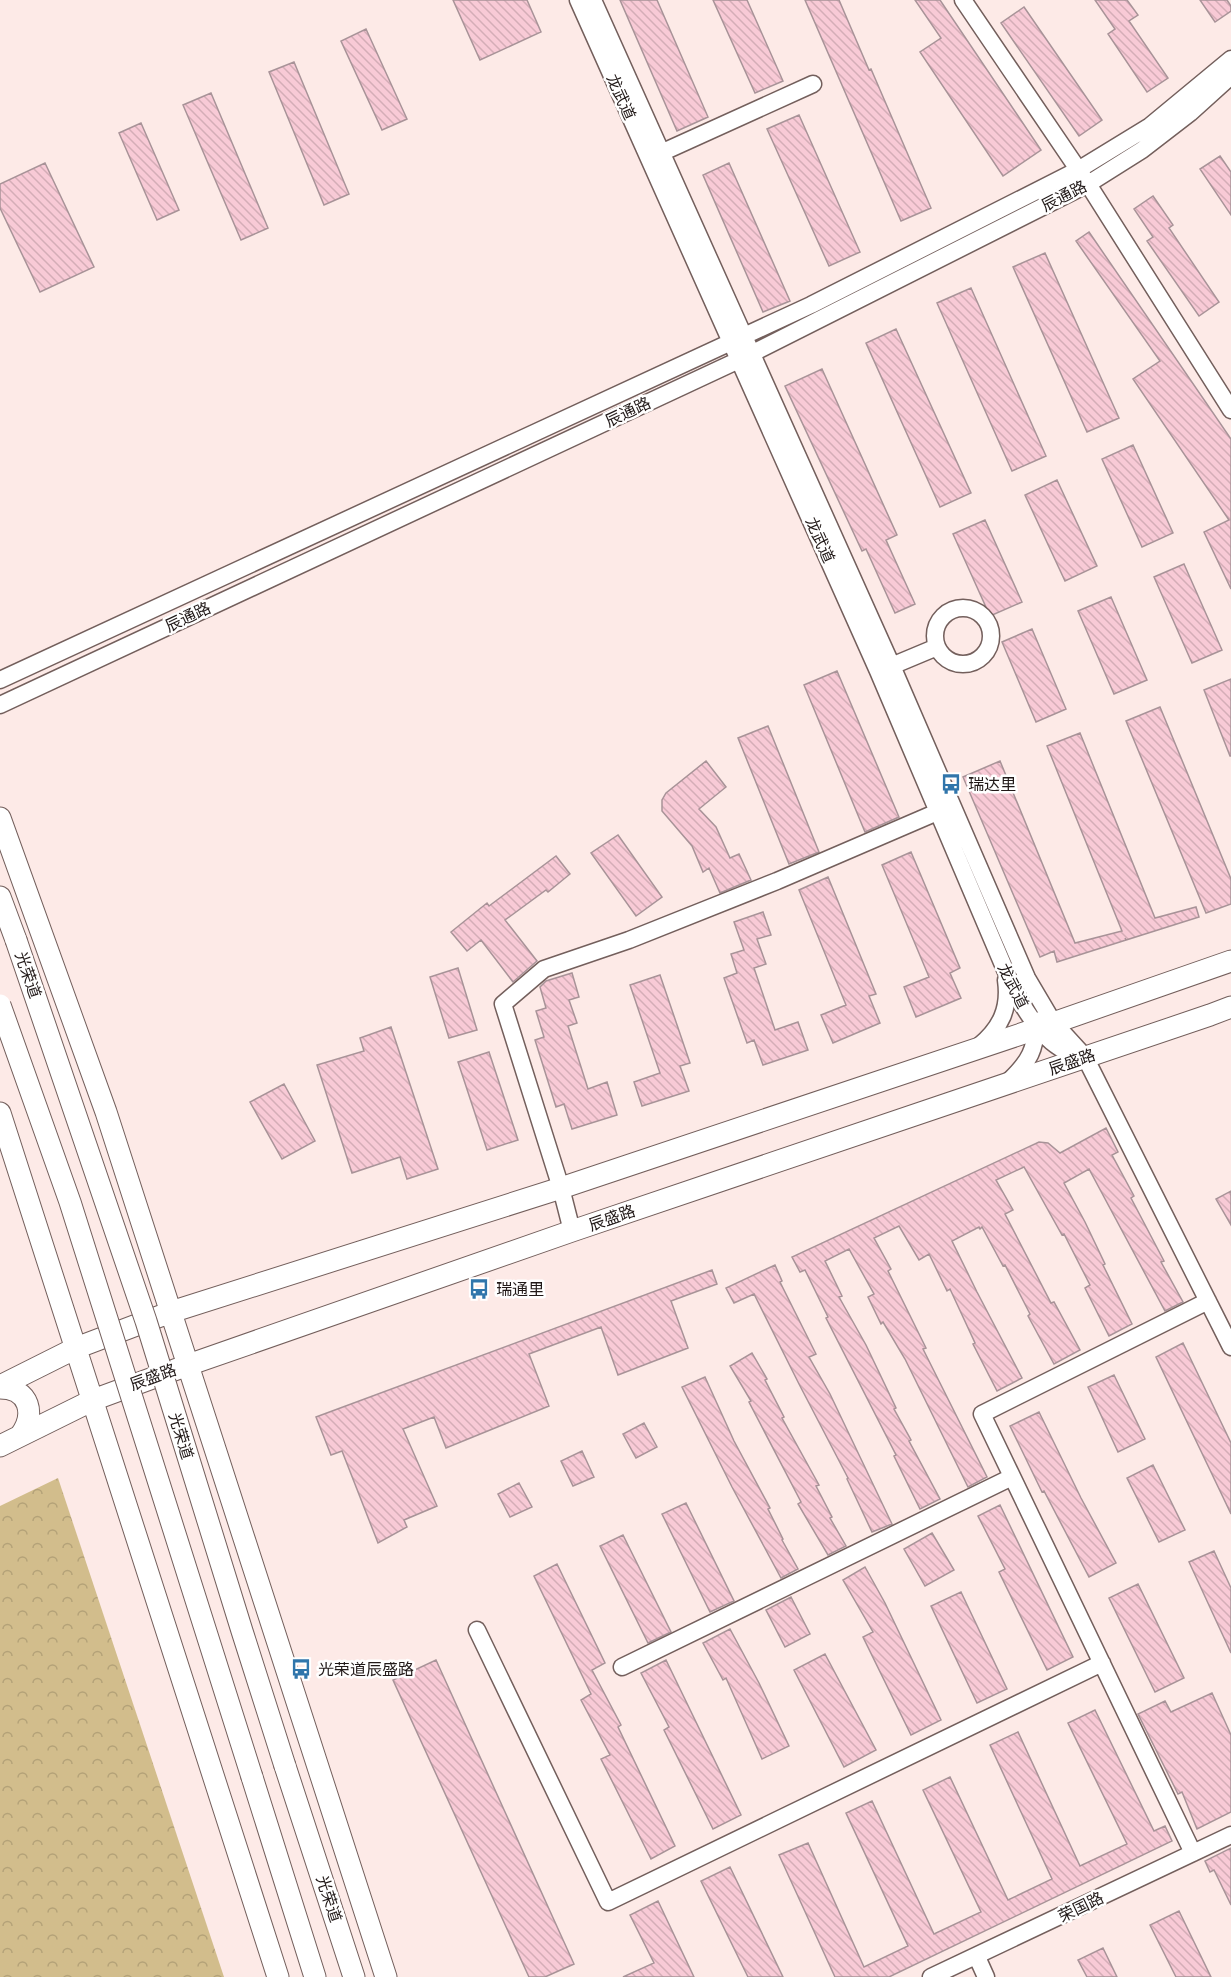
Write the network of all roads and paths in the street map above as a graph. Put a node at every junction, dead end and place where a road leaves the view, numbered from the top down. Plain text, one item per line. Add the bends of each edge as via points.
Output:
1 (578, 0) edge
2 (593, 0) edge
3 (963, 0) edge
4 (1231, 59) edge
5 (1231, 76) edge
6 (813, 84) dead end
7 (655, 156) junction
8 (1078, 170) junction
9 (1088, 184) junction
10 (738, 339) junction
11 (746, 356) junction
12 (1231, 410) edge
13 (937, 647) dead end
14 (885, 668) junction
15 (0, 680) edge
16 (0, 705) edge
17 (945, 809) junction
18 (0, 818) edge
19 (0, 897) edge
20 (1231, 961) edge
21 (1004, 970) junction
22 (0, 1005) edge
23 (1231, 1007) edge
24 (1045, 1025) junction
25 (975, 1049) junction
26 (1085, 1057) junction
27 (1004, 1086) junction
28 (0, 1113) edge
29 (561, 1188) junction
30 (573, 1231) junction
31 (1209, 1301) junction
32 (171, 1312) junction
33 (1231, 1347) edge
34 (76, 1348) junction
35 (188, 1365) junction
36 (0, 1387) edge
37 (93, 1400) junction
38 (20, 1436) junction
39 (0, 1446) edge
40 (1012, 1477) junction
41 (477, 1630) dead end
42 (1102, 1663) junction
43 (622, 1667) dead end
44 (1231, 1835) edge
45 (1193, 1853) junction
46 (977, 1957) junction
47 (278, 1977) edge
48 (315, 1977) edge
49 (354, 1977) edge
50 (386, 1977) edge
51 (931, 1977) edge
52 (986, 1977) edge

1 - 7 street, 龙武道
2 - 7 street
3 - 8 street
4 - 8 street, 辰通路 via 1150,126
5 - 9 street, 辰通路 via 1143,150
6 - 7 street
7 - 10 street, 龙武道
8 - 9 street
8 - 10 street, 辰通路
9 - 11 street, 辰通路
9 - 12 street
10 - 11 street, 龙武道
10 - 15 street, 辰通路
11 - 14 street, 龙武道
11 - 16 street, 辰通路
13 - 14 street
14 - 17 street, 龙武道
17 - 21 street, 龙武道
17 - 24 street via 1027,978
17 - 29 street via 777,881 544,969 503,1004
18 - 32 main road via 106,1112
19 - 49 main road, 光荣道, bridge via 146,1320
20 - 24 main road
21 - 24 street, 龙武道 via 1015,993
21 - 25 street via 1006,1010 996,1030
22 - 48 main road, bridge via 70,1202
23 - 26 main road, 辰盛路
24 - 25 main road
24 - 26 street, 龙武道 via 1072,1054
24 - 27 street via 1028,1062
25 - 29 main road
26 - 27 main road, 辰盛路
26 - 31 street
27 - 30 main road, 辰盛路
28 - 34 main road
29 - 30 street
29 - 32 main road
30 - 35 main road, 辰盛路
31 - 33 street
31 - 40 street via 982,1414
32 - 34 main road
32 - 35 main road
34 - 36 main road
34 - 37 main road
35 - 37 main road, 辰盛路
35 - 50 main road
36 - 38 main road via 17,1391 26,1401 29,1420
37 - 38 main road, 辰盛路
37 - 47 main road
38 - 39 main road, 辰盛路
40 - 42 street
40 - 43 street
41 - 42 street via 608,1902
42 - 45 street
44 - 45 street, 荣国路
45 - 46 street, 荣国路
46 - 51 street, 荣国路
46 - 52 street

